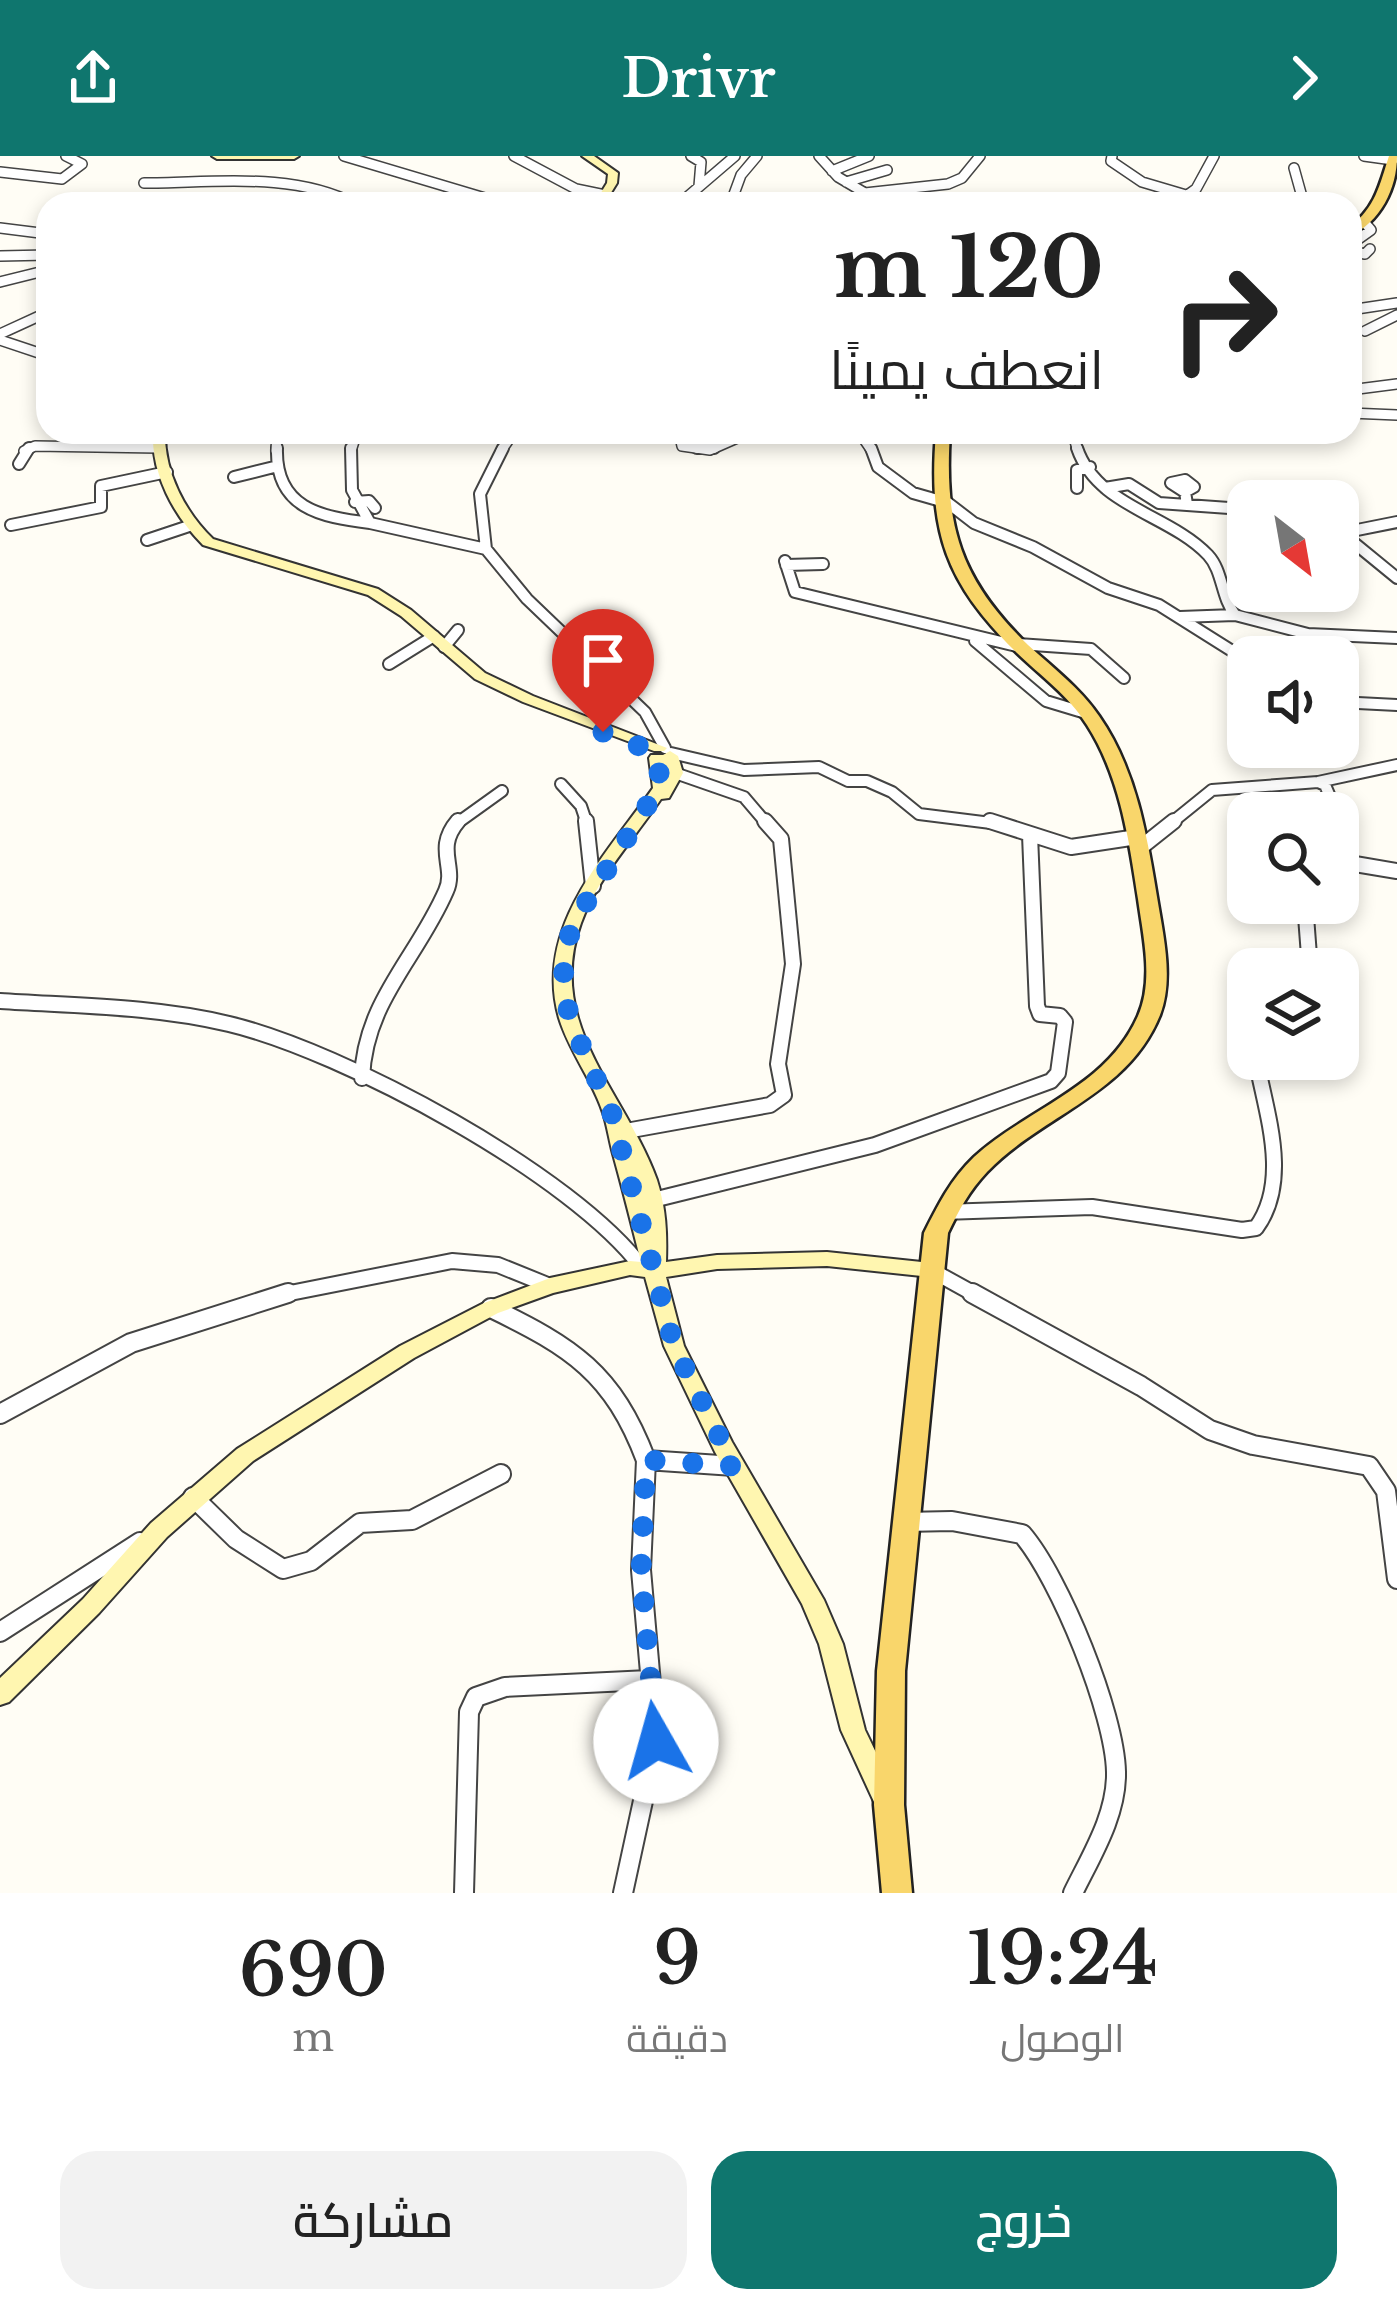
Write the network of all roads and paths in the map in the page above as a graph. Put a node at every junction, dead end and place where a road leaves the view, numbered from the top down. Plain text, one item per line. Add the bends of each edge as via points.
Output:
1 (66, 156) edge
2 (217, 156) edge
3 (294, 156) edge
4 (344, 156) edge
5 (514, 156) edge
6 (587, 156) edge
7 (691, 156) edge
8 (735, 156) edge
9 (757, 156) edge
10 (838, 156) edge
11 (869, 156) edge
12 (980, 156) edge
13 (1112, 156) edge
14 (1214, 156) edge
15 (1364, 156) edge
16 (1376, 157) edge
17 (1394, 158) edge
18 (826, 163) edge
19 (1294, 168) dead end
20 (887, 170) dead end
21 (0, 172) edge
22 (846, 182) junction
23 (144, 183) dead end
24 (699, 186) junction
25 (326, 192) edge
26 (473, 192) edge
27 (576, 192) edge
28 (605, 192) edge
29 (692, 192) edge
30 (735, 192) edge
31 (863, 192) edge
32 (878, 192) edge
33 (1177, 192) edge
34 (1191, 192) edge
35 (1301, 192) edge
36 (1362, 222) edge
37 (0, 228) edge
38 (36, 232) edge
39 (1362, 252) edge
40 (1369, 254) dead end
41 (36, 255) edge
42 (0, 256) edge
43 (36, 273) edge
44 (0, 283) edge
45 (1397, 303) edge
46 (1362, 308) edge
47 (1397, 315) edge
48 (36, 319) edge
49 (1364, 331) dead end
50 (0, 337) edge
51 (36, 351) edge
52 (1397, 384) edge
53 (1362, 388) edge
54 (1362, 414) edge
55 (1397, 415) edge
56 (76, 444) edge
57 (159, 444) edge
58 (276, 444) edge
59 (507, 444) edge
60 (682, 444) edge
61 (718, 444) edge
62 (866, 444) edge
63 (943, 444) edge
64 (1078, 444) edge
65 (350, 446) joint
66 (365, 449) dead end
67 (19, 464) dead end
68 (274, 467) junction
69 (1090, 467) junction
70 (167, 472) junction
71 (234, 478) dead end
72 (1077, 488) dead end
73 (1105, 488) junction
74 (938, 500) junction
75 (356, 502) junction
76 (1227, 506) edge
77 (375, 508) dead end
78 (434, 522) dead end
79 (1397, 522) edge
80 (370, 523) junction
81 (11, 525) dead end
82 (189, 526) junction
83 (435, 536) junction
84 (147, 540) dead end
85 (486, 549) junction
86 (824, 564) dead end
87 (1397, 578) edge
88 (1235, 615) junction
89 (1177, 616) junction
90 (458, 630) dead end
91 (970, 637) junction
92 (1397, 638) edge
93 (439, 641) junction
94 (1019, 645) junction
95 (1227, 648) edge
96 (388, 664) dead end
97 (1124, 679) dead end
98 (1359, 703) edge
99 (1397, 705) edge
100 (1089, 714) junction
101 (664, 754) junction
102 (1397, 765) edge
103 (1318, 782) junction
104 (561, 784) dead end
105 (502, 791) dead end
106 (1328, 792) edge
107 (1030, 835) junction
108 (1138, 843) junction
109 (1359, 864) edge
110 (1397, 871) edge
111 (593, 886) junction
112 (0, 1001) edge
113 (362, 1078) junction
114 (1259, 1080) edge
115 (619, 1123) junction
116 (657, 1199) junction
117 (943, 1212) junction
118 (649, 1270) junction
119 (931, 1270) junction
120 (550, 1286) junction
121 (491, 1308) junction
122 (0, 1414) edge
123 (646, 1460) junction
124 (734, 1466) junction
125 (502, 1474) dead end
126 (194, 1497) junction
127 (904, 1522) junction
128 (160, 1529) junction
129 (1397, 1579) edge
130 (0, 1632) edge
131 (649, 1680) junction
132 (0, 1694) edge
133 (889, 1805) junction
134 (464, 1893) edge
135 (623, 1893) edge
136 (898, 1893) edge
137 (1073, 1893) edge

1 - 21 street via 82,164 62,179
2 - 3 street
4 - 26 street
5 - 27 street
6 - 28 street via 613,173
7 - 24 street via 701,162
8 - 24 street
9 - 30 street
10 - 18 street
11 - 18 street
12 - 32 street via 962,178
13 - 33 street via 1126,174
14 - 34 street
15 - 17 street
16 - 17 street
17 - 36 main road via 1383,201
18 - 22 street
19 - 35 street
20 - 22 street
22 - 31 street
23 - 25 street via 276,183
24 - 29 street
37 - 38 street
39 - 40 street
41 - 42 street
43 - 44 street
45 - 46 street
47 - 49 street
48 - 50 street
50 - 51 street
52 - 53 street
54 - 55 street
56 - 67 street via 35,446
57 - 70 street
58 - 68 street
59 - 85 street via 481,487
60 - 61 street via 698,451
62 - 74 street via 882,472
63 - 74 main road
64 - 69 street
65 - 66 street
65 - 75 street via 345,457
68 - 71 street
68 - 80 street via 304,512
69 - 72 street via 1077,470
69 - 73 street
70 - 81 street via 101,486 101,507
70 - 82 street
73 - 76 street via 1129,484 1159,503 1186,498
73 - 88 street via 1209,556
74 - 89 street
74 - 94 main road via 944,538 971,590
75 - 77 street
75 - 80 street
78 - 83 street
79 - 87 street via 1342,533
80 - 83 street
82 - 84 street
82 - 93 street via 238,555 373,592
83 - 85 street
85 - 101 street via 630,701
86 - 91 street via 785,563 795,592
88 - 89 street
88 - 92 street via 1308,634
89 - 95 street
90 - 93 street
91 - 94 street
91 - 100 street via 1046,701
93 - 96 street
93 - 101 street via 487,680
94 - 97 street via 1096,649
94 - 100 main road
98 - 99 street
100 - 108 main road via 1118,772
101 - 107 street via 745,770 818,767 892,792 919,814 985,819
101 - 111 street via 652,811
101 - 115 street via 744,797 782,838 793,964 778,1064 784,1095 770,1105
102 - 103 street
103 - 106 street
103 - 108 street via 1212,790
104 - 111 street via 589,820
105 - 113 street via 448,832 442,857 450,884 371,1014
107 - 108 street via 1071,847
107 - 116 street via 1037,1006 1065,1022 1051,1081 875,1145
108 - 117 main road via 1155,985 1135,1048 995,1149
109 - 110 street
111 - 115 street via 571,927 562,983 571,1022
112 - 113 street via 237,1027
113 - 118 street via 477,1136 576,1200
114 - 117 street via 1276,1184 1271,1210 1256,1228 1092,1207
115 - 116 street
115 - 118 street
116 - 118 street
117 - 119 main road
118 - 119 street via 788,1259
118 - 120 street
118 - 124 street via 674,1346
119 - 127 main road
119 - 129 street via 1210,1430 1369,1466 1386,1491
120 - 121 street
120 - 122 street via 495,1264 459,1261 297,1290 84,1362
121 - 123 street via 604,1374
121 - 126 street via 295,1421
123 - 124 street
123 - 131 street via 641,1570
124 - 133 street via 812,1600 853,1730
125 - 126 street via 412,1520 360,1523 311,1561 283,1569 236,1539
126 - 128 street
127 - 133 main road
127 - 137 street via 1022,1534 1044,1565 1115,1749 1108,1821
128 - 130 street
128 - 132 street
131 - 134 street via 505,1687 476,1697 469,1712
131 - 135 street via 656,1741
133 - 136 main road

